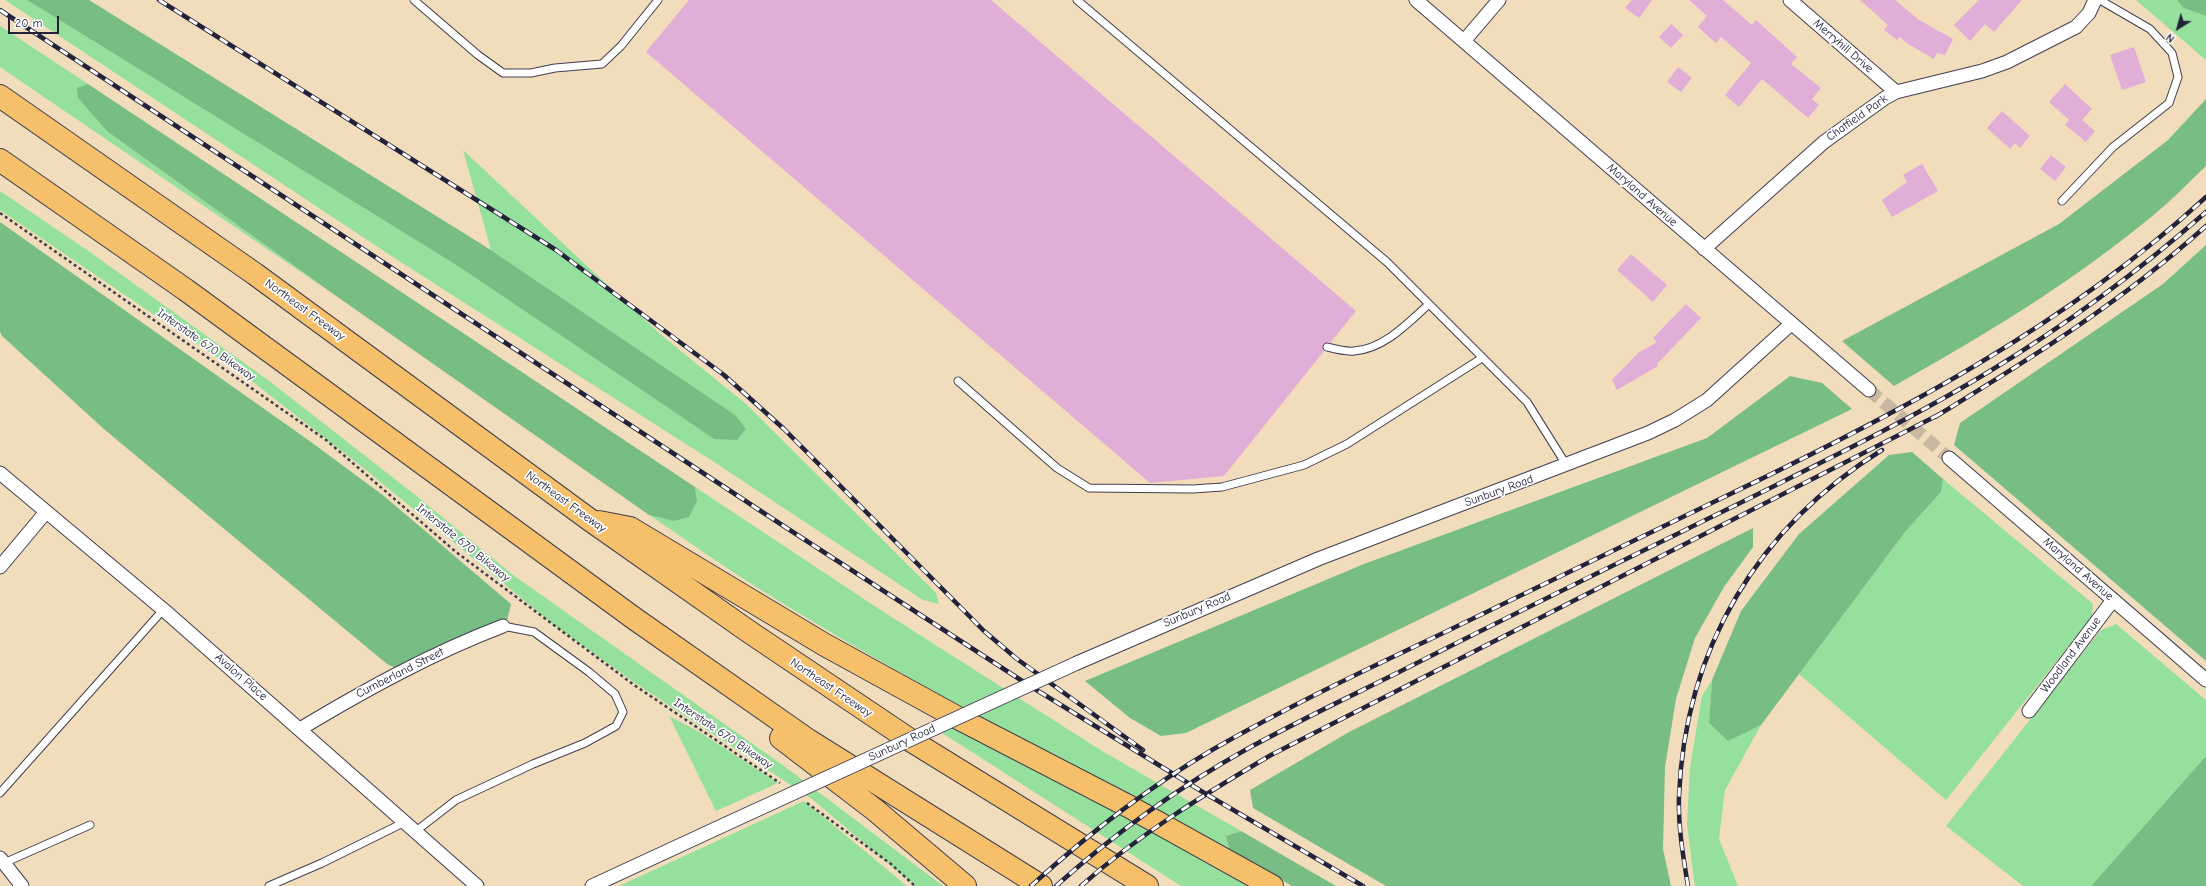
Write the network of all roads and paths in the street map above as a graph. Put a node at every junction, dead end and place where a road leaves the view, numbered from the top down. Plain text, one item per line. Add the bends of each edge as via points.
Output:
1 (414, 0) edge
2 (658, 0) edge
3 (1077, 0) edge
4 (1416, 0) edge
5 (1499, 0) edge
6 (1790, 0) edge
7 (2096, 0) edge
8 (2100, 0) edge
9 (1464, 41) junction
10 (1896, 92) junction
11 (0, 96) edge
12 (0, 160) edge
13 (2062, 201) dead end
14 (0, 213) edge
15 (1704, 249) junction
16 (1429, 304) junction
17 (1791, 324) junction
18 (1327, 347) dead end
19 (1482, 358) junction
20 (958, 381) dead end
21 (1869, 390) tunnel mouth
22 (1949, 458) tunnel mouth
23 (1567, 466) junction
24 (0, 473) edge
25 (462, 491) junction
26 (46, 512) junction
27 (590, 520) junction
28 (0, 567) edge
29 (2113, 600) junction
30 (163, 610) junction
31 (503, 626) joint
32 (2206, 680) edge
33 (2029, 711) dead end
34 (300, 729) junction
35 (784, 786) dead end
36 (0, 793) edge
37 (803, 800) dead end
38 (405, 822) junction
39 (90, 825) dead end
40 (416, 831) junction
41 (2, 860) edge
42 (22, 886) edge
43 (269, 886) edge
44 (477, 886) edge
45 (592, 886) edge
46 (915, 886) edge
47 (966, 886) edge
48 (1041, 886) edge
49 (1147, 886) edge
50 (1272, 886) edge

1 - 2 lane via 503,74 602,64 621,46
3 - 16 lane via 1387,262
4 - 9 street, Maryland Avenue
5 - 9 street
6 - 10 street, Merryhill Drive
7 - 10 street, Chatfield Park via 2089,13 2076,27 2007,62 1949,80
8 - 13 lane via 2150,29 2172,53 2178,77 2169,102 2113,147
9 - 15 street, Maryland Avenue
10 - 15 street, Chatfield Park via 1824,142
11 - 27 highway, Northeast Freeway via 255,274
12 - 25 highway via 186,290
14 - 35 path, Interstate 670 Bikeway via 326,440 469,561 634,685
15 - 17 street, Maryland Avenue
16 - 18 lane via 1396,333 1374,347 1354,352
16 - 19 lane
17 - 21 street, Maryland Avenue
17 - 23 street, Sunbury Road via 1713,395 1682,416 1648,433
19 - 20 lane via 1347,444 1304,465 1222,487 1193,489 1089,488 1057,468
19 - 23 lane via 1527,402
22 - 29 street, Maryland Avenue
23 - 45 street, Sunbury Road, bridge via 1318,559 1077,663
24 - 26 street, Avalon Place
25 - 47 highway via 569,580 875,810
25 - 48 highway via 635,619 808,740
26 - 28 street
26 - 30 street, Avalon Place
27 - 49 highway, Northeast Freeway via 678,583 910,740
27 - 50 highway via 630,528 825,645 958,718 1110,796
29 - 32 street, Maryland Avenue
29 - 33 street, Woodland Avenue
30 - 34 street, Avalon Place
30 - 36 lane
31 - 34 street, Cumberland Street via 466,640 354,696
31 - 40 lane via 534,632 590,672 615,694 623,712 616,726 585,743 456,800
34 - 38 street, Avalon Place
37 - 46 path via 891,864
38 - 40 street, Avalon Place
38 - 43 lane
39 - 41 lane
40 - 44 street, Avalon Place
41 - 42 street

